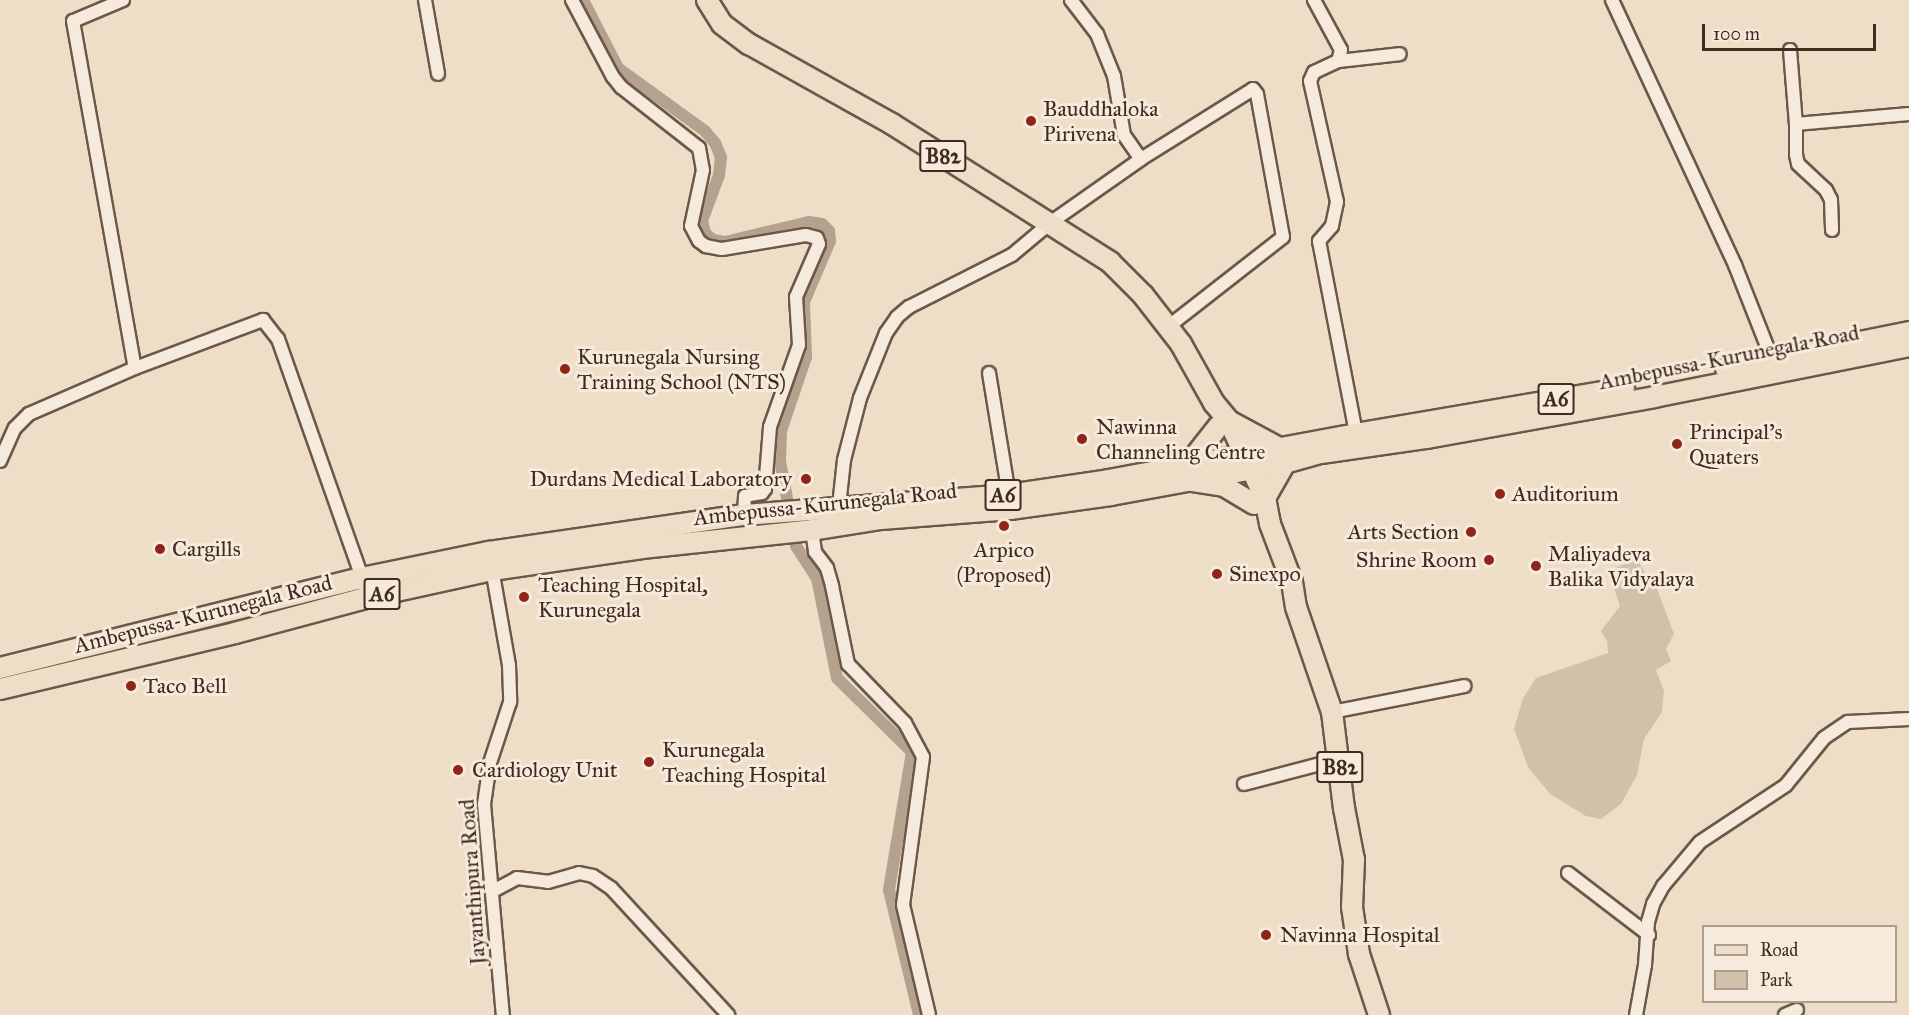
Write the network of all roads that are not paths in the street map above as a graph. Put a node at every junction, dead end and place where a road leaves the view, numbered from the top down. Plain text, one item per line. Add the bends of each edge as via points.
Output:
1 (123, 0) edge
2 (425, 0) edge
3 (572, 0) edge
4 (707, 0) edge
5 (1071, 0) edge
6 (1314, 0) edge
7 (1612, 0) edge
8 (1790, 50) dead end
9 (1400, 54) dead end
10 (1338, 61) junction
11 (438, 74) dead end
12 (1909, 114) edge
13 (1796, 124) junction
14 (1141, 159) junction
15 (1050, 223) junction
16 (1832, 230) dead end
17 (1169, 326) junction
18 (1909, 332) edge
19 (1909, 346) edge
20 (1772, 359) junction
21 (135, 368) junction
22 (988, 373) dead end
23 (1224, 424) junction
24 (1356, 434) junction
25 (1282, 455) junction
26 (0, 461) edge
27 (1241, 462) junction
28 (1185, 473) junction
29 (1009, 495) junction
30 (1260, 501) junction
31 (839, 506) junction
32 (744, 515) junction
33 (812, 530) junction
34 (491, 561) junction
35 (366, 588) junction
36 (0, 668) edge
37 (1464, 687) dead end
38 (0, 689) edge
39 (1332, 712) junction
40 (1909, 718) edge
41 (1339, 759) junction
42 (1244, 784) dead end
43 (1568, 873) dead end
44 (493, 891) junction
45 (1649, 935) junction
46 (503, 1015) edge
47 (728, 1015) edge
48 (928, 1015) edge
49 (1379, 1015) edge
50 (1636, 1015) edge

1 - 21 street via 73,21
2 - 11 street
3 - 32 street via 612,77 699,148 702,170 691,226 699,241 722,249 806,235 817,238 819,244 796,297 799,345 770,427 765,489 746,496
4 - 15 main road, B82 via 722,24 749,45 892,124
5 - 14 street via 1097,34 1114,76 1124,135
6 - 10 street via 1341,50
7 - 20 street via 1735,265
8 - 13 street
9 - 10 street
10 - 24 street via 1314,72 1310,81 1337,202 1332,226 1319,241
12 - 13 street
13 - 16 street via 1798,164 1826,190 1831,200
14 - 15 street
14 - 17 street via 1253,89 1257,94 1283,237
15 - 17 main road, B82 via 1110,262
15 - 31 street via 1012,255 909,307 897,317 886,333 860,398 844,460
17 - 23 main road, B82
18 - 20 main road, Ambepussa-Kurunegala Road / A6
19 - 25 main road, Ambepussa-Kurunegala Road / A6 via 1427,438
20 - 24 main road, Ambepussa-Kurunegala Road / A6
21 - 26 street via 28,414 15,428
21 - 35 street via 263,320 278,339
22 - 29 street
23 - 25 main road
23 - 27 main road, B82
23 - 28 main road
24 - 25 main road, Ambepussa-Kurunegala Road / A6
25 - 27 main road, Ambepussa-Kurunegala Road / A6
25 - 30 main road
27 - 28 main road, Ambepussa-Kurunegala Road / A6
27 - 30 main road, B82
28 - 29 main road, Ambepussa-Kurunegala Road / A6
28 - 30 main road
28 - 33 main road, Ambepussa-Kurunegala Road / A6 via 1021,508 881,519
29 - 31 main road, Ambepussa-Kurunegala Road / A6
30 - 39 main road, B82 via 1292,582 1296,607
31 - 32 main road, Ambepussa-Kurunegala Road / A6
32 - 34 main road, Ambepussa-Kurunegala Road / A6
33 - 34 main road, Ambepussa-Kurunegala Road / A6
33 - 48 street via 814,552 826,568 832,586 848,664 906,723 923,758 903,905
34 - 35 main road, Ambepussa-Kurunegala Road / A6
34 - 44 street, Jayanthipura Road via 509,665 510,702 490,763 484,804
35 - 36 main road, Ambepussa-Kurunegala Road / A6
35 - 38 main road, Ambepussa-Kurunegala Road / A6 via 235,633
37 - 39 street
39 - 41 main road, B82
40 - 45 street via 1848,722 1824,738 1786,785 1700,842 1653,904
41 - 42 street
41 - 49 main road, B82 via 1354,860 1352,907 1359,954
43 - 45 street
44 - 46 street, Jayanthipura Road
44 - 47 street via 517,878 548,882 579,873 593,876 619,896
45 - 50 street

